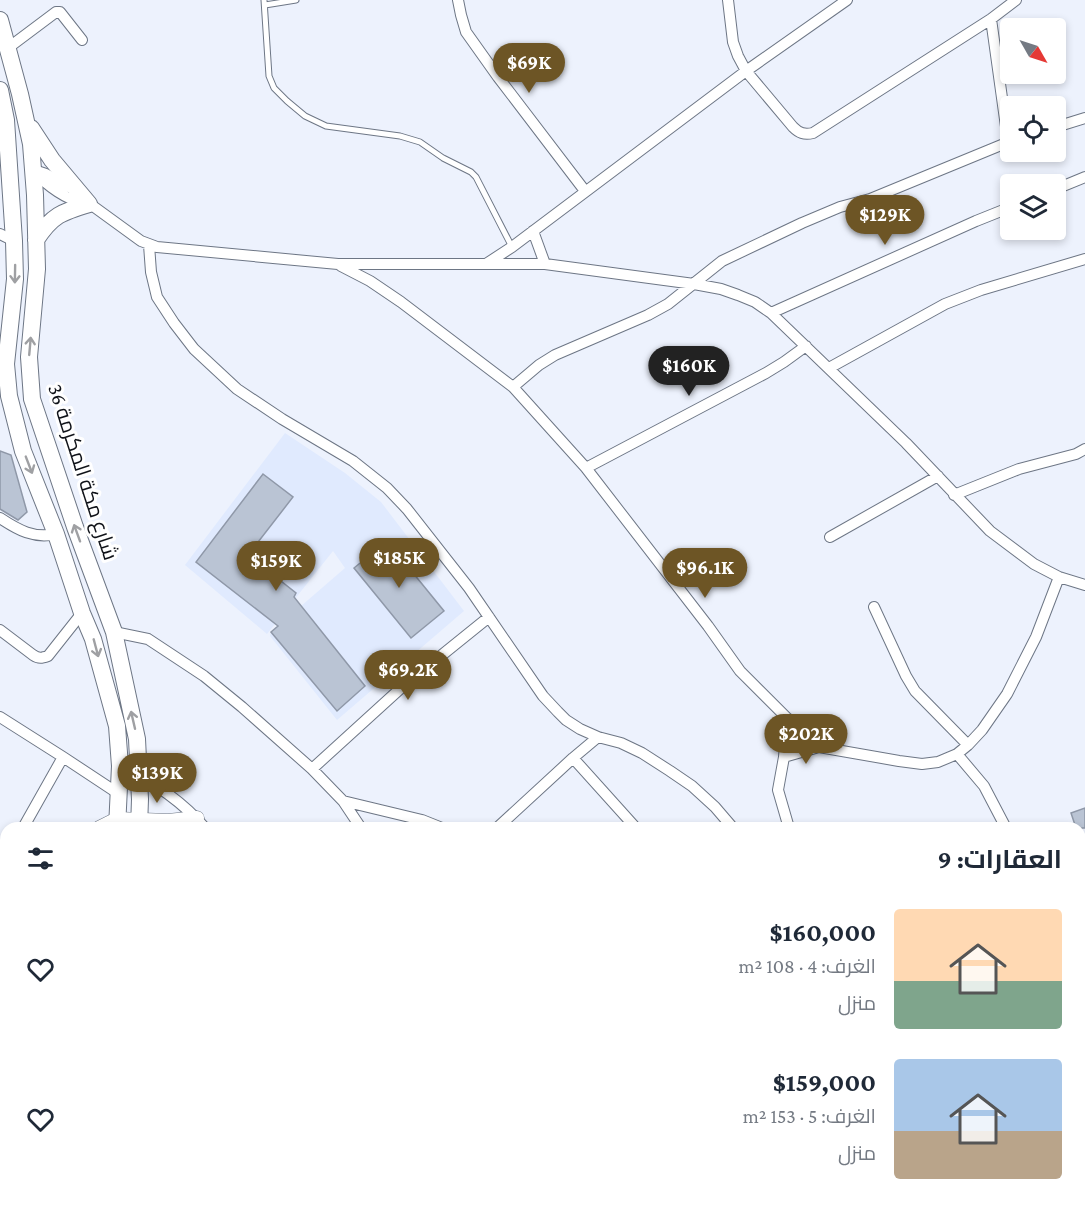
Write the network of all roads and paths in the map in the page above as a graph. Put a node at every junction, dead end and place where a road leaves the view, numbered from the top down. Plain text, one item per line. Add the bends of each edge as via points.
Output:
1 (296, 0) edge
2 (458, 0) edge
3 (847, 0) edge
4 (1016, 0) edge
5 (731, 2) edge
6 (265, 3) edge
7 (991, 19) junction
8 (0, 20) edge
9 (82, 40) dead end
10 (8, 48) junction
11 (746, 71) junction
12 (1, 93) edge
13 (1003, 96) edge
14 (1085, 118) edge
15 (27, 122) junction
16 (1066, 124) edge
17 (1000, 145) edge
18 (34, 170) junction
19 (1085, 177) edge
20 (1066, 185) edge
21 (585, 191) junction
22 (11, 192) junction
23 (89, 204) junction
24 (1000, 211) edge
25 (532, 231) junction
26 (7, 237) edge
27 (36, 240) junction
28 (149, 246) junction
29 (512, 247) junction
30 (1085, 259) edge
31 (338, 264) junction
32 (544, 264) junction
33 (485, 265) junction
34 (694, 284) junction
35 (771, 313) junction
36 (806, 346) junction
37 (3, 363) edge
38 (829, 368) junction
39 (513, 387) junction
40 (1085, 449) edge
41 (586, 468) junction
42 (938, 476) junction
43 (954, 495) junction
44 (0, 518) edge
45 (56, 534) junction
46 (830, 537) dead end
47 (1059, 577) junction
48 (1085, 585) edge
49 (874, 607) dead end
50 (82, 613) junction
51 (489, 616) junction
52 (0, 630) edge
53 (114, 632) junction
54 (0, 717) edge
55 (787, 718) junction
56 (598, 737) junction
57 (968, 745) junction
58 (819, 747) junction
59 (957, 754) junction
60 (63, 757) junction
61 (784, 757) junction
62 (573, 758) junction
63 (120, 766) junction
64 (312, 769) junction
65 (139, 775) junction
66 (118, 794) junction
67 (343, 801) junction
68 (26, 822) edge
69 (117, 822) edge
70 (139, 822) edge
71 (158, 822) edge
72 (184, 822) edge
73 (200, 822) edge
74 (357, 822) edge
75 (427, 822) edge
76 (504, 822) edge
77 (631, 822) edge
78 (728, 822) edge
79 (787, 822) edge
80 (1003, 822) edge

1 - 6 lane
2 - 21 street via 466,32
3 - 11 street
4 - 7 street
5 - 11 street via 733,42
6 - 29 lane via 269,76 287,102 326,126 420,142 471,172
7 - 11 street via 813,133 799,133
7 - 13 street
8 - 10 main road, شارع مكة المكرمة 36
9 - 10 street via 56,12
10 - 15 main road, شارع مكة المكرمة 36
11 - 21 street
12 - 18 main road via 13,107 22,154
12 - 22 main road
14 - 16 street
15 - 18 main road, شارع مكة المكرمة 36
15 - 23 main road
17 - 34 street via 802,223 722,261
18 - 22 main road via 18,181
18 - 23 street via 69,186
18 - 27 main road, شارع مكة المكرمة 36
19 - 20 street
21 - 25 street
22 - 26 main road
23 - 27 main road via 53,219
23 - 28 street
24 - 35 street
25 - 29 street
25 - 32 street
26 -> 37 main road via 15,279
53 -> 27 main road, شارع مكة المكرمة 36 via 32,399 29,357
28 - 31 street
28 - 51 street via 157,297 194,350 237,389 353,461 387,488
29 - 33 street
30 - 38 street via 945,304
31 - 33 street
31 - 39 street via 401,302
32 - 33 street
32 - 34 street
34 - 35 street via 738,295
34 - 39 street via 668,304 555,355
35 - 36 street
36 - 38 street
36 - 41 street via 766,373
37 -> 45 main road via 23,451
38 - 42 street
39 - 41 street
40 - 43 street
41 - 55 street via 740,671
42 - 43 street
42 - 46 street
43 - 47 street via 1011,548
44 - 45 street via 26,533
45 - 50 main road
47 - 48 street
47 - 57 street via 1036,637 1007,694
49 - 57 street via 915,691
50 - 52 street via 48,656 42,658
50 -> 63 main road via 117,726
51 - 56 street via 543,696 566,720
51 - 64 street via 401,688
53 - 64 street via 148,639 204,676
65 -> 53 main road, شارع مكة المكرمة 36 via 137,739
54 - 60 street
55 - 58 street
55 - 61 street
56 - 62 street
56 - 78 street via 642,753 692,786
57 - 59 street
58 - 59 street via 922,764
58 - 61 street
59 - 80 street via 984,786
60 - 66 street
60 - 68 street
61 - 79 street via 778,790
62 - 76 street
62 - 77 street
63 - 65 street
63 - 66 main road
64 - 67 street
65 - 70 main road, شارع مكة المكرمة 36
65 - 73 street
66 - 69 main road
67 - 74 street
67 - 75 street
71 - 72 street

